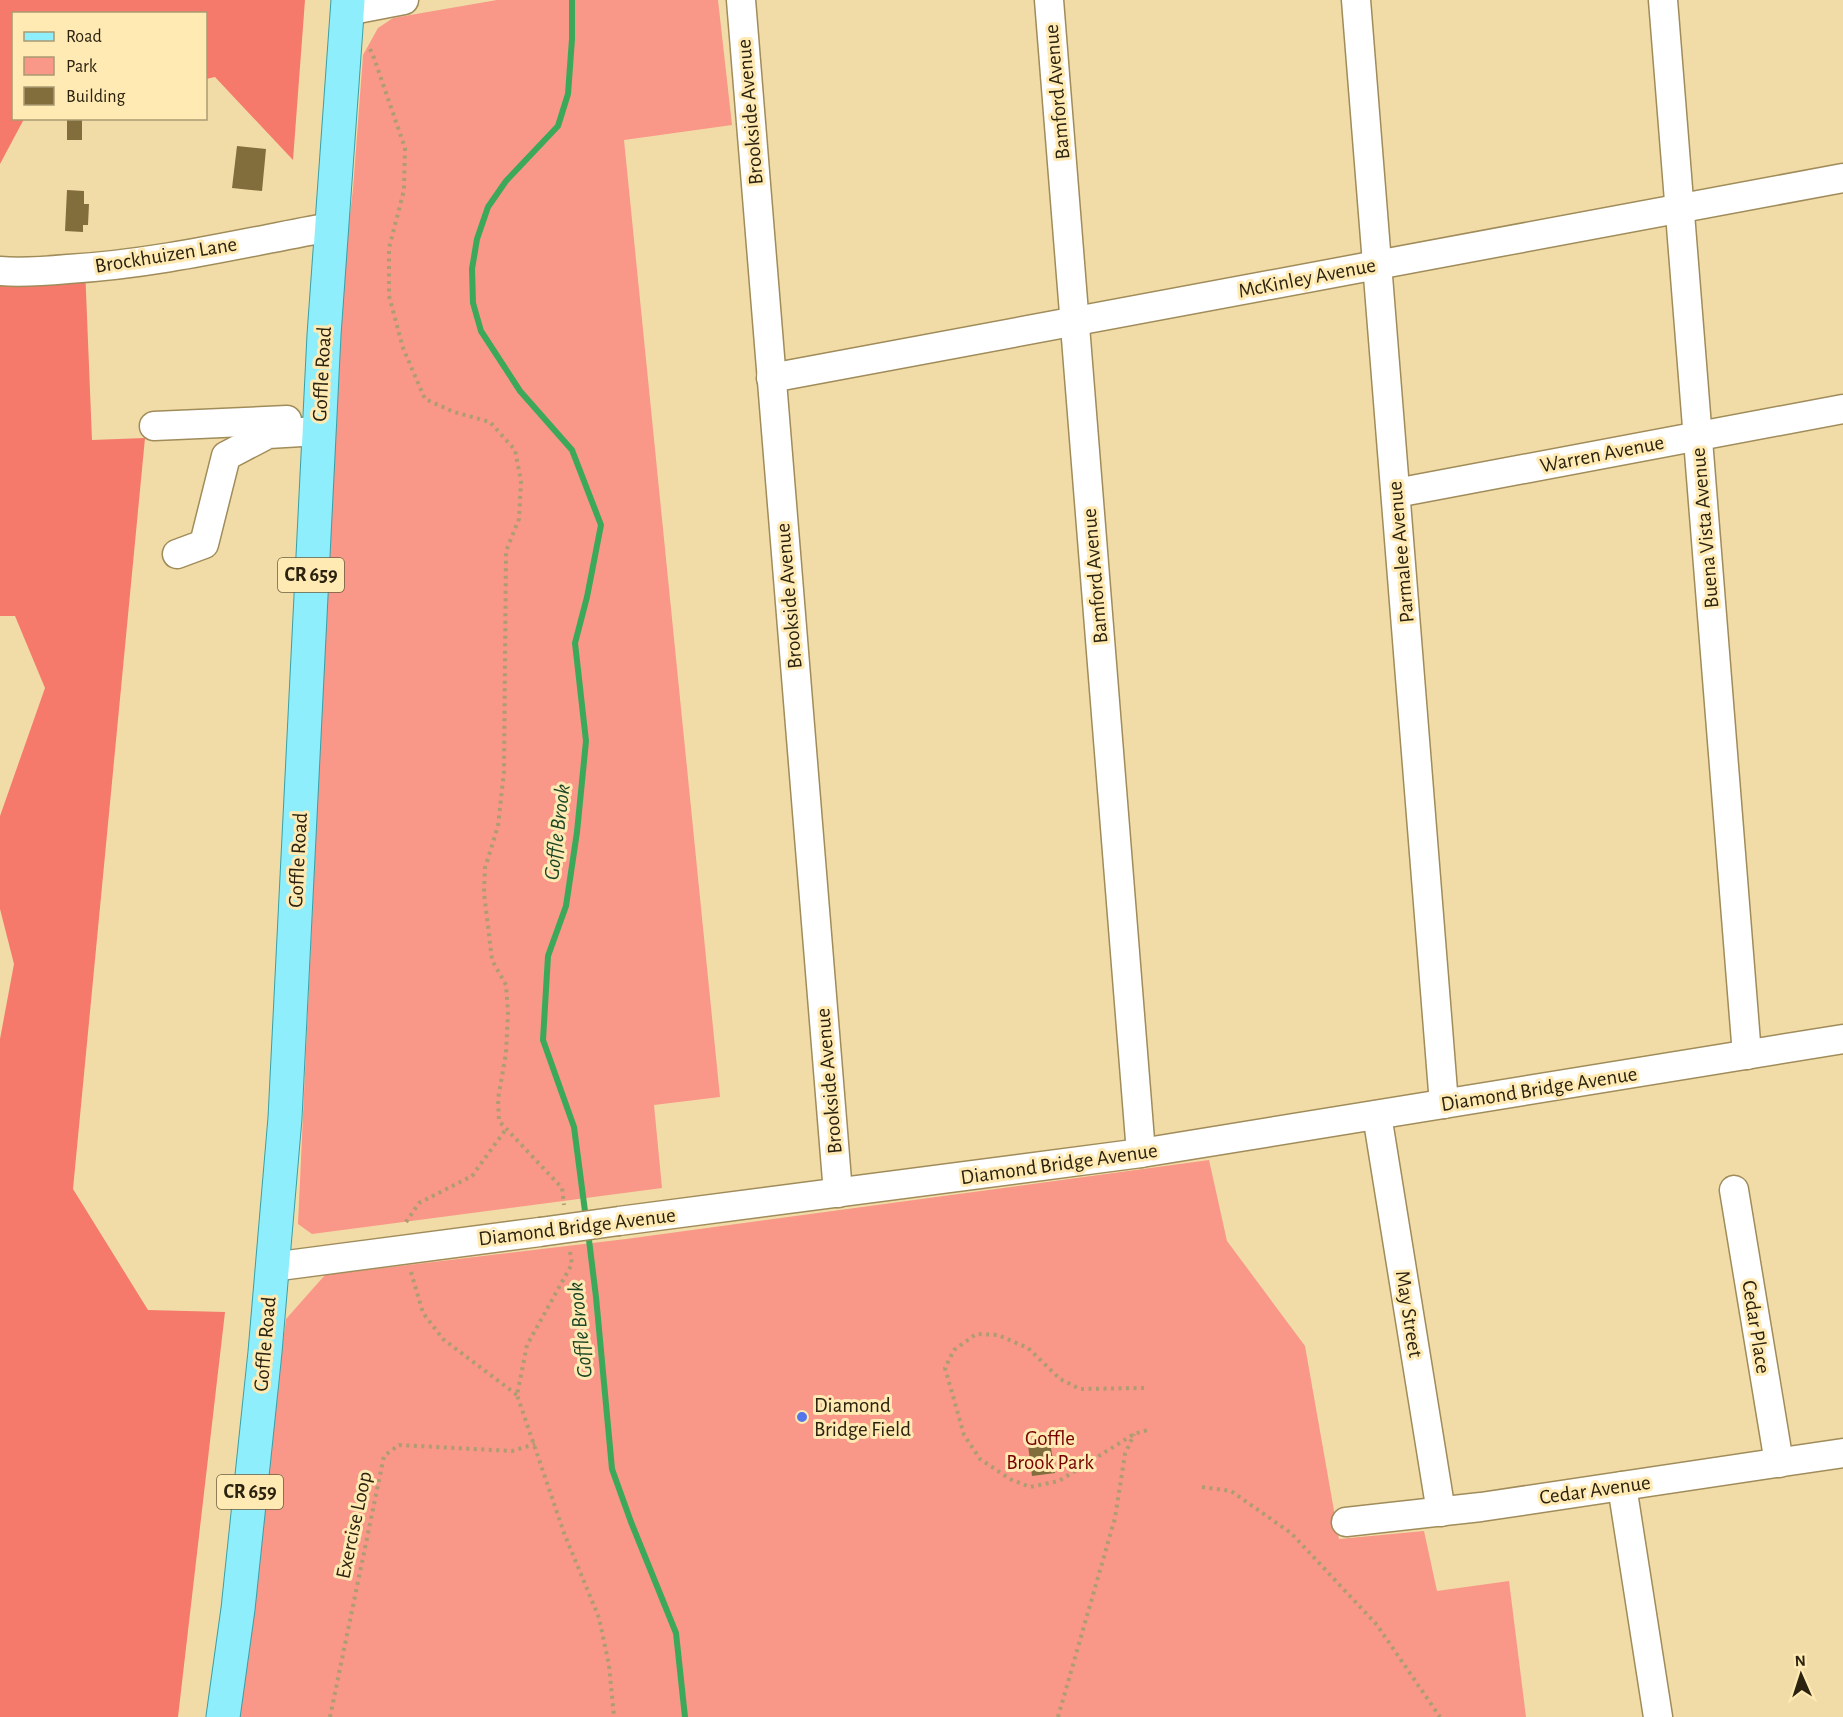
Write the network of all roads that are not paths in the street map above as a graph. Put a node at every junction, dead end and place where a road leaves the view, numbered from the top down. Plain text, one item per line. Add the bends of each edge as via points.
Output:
1 (404, 0) edge
2 (741, 0) edge
3 (1049, 0) edge
4 (1356, 0) edge
5 (1663, 0) edge
6 (347, 5) edge
7 (1843, 178) edge
8 (1680, 208) junction
9 (330, 227) junction
10 (1378, 265) junction
11 (0, 271) edge
12 (1075, 321) junction
13 (771, 378) junction
14 (1843, 409) edge
15 (319, 425) junction
16 (154, 426) dead end
17 (1698, 436) junction
18 (1396, 493) junction
19 (177, 554) dead end
20 (1843, 1040) edge
21 (1747, 1055) junction
22 (1444, 1104) junction
23 (1377, 1115) junction
24 (1141, 1153) junction
25 (1734, 1190) dead end
26 (838, 1192) junction
27 (272, 1267) junction
28 (1843, 1454) edge
29 (1779, 1463) junction
30 (1622, 1486) junction
31 (1441, 1512) junction
32 (1346, 1522) dead end
33 (223, 1717) edge
34 (1658, 1717) edge

1 - 6 street
2 - 13 street, Brookside Avenue
3 - 12 street, Bamford Avenue
4 - 10 street, Parmalee Avenue
5 - 8 street, Buena Vista Avenue
6 - 9 main road, Goffle Road / CR 659
7 - 8 street, McKinley Avenue
8 - 10 street, McKinley Avenue
8 - 17 street, Buena Vista Avenue
9 - 11 street, Brockhuizen Lane via 137,262
9 - 15 main road, Goffle Road / CR 659
10 - 12 street, McKinley Avenue
10 - 18 street, Parmalee Avenue
12 - 13 street, McKinley Avenue
12 - 24 street, Bamford Avenue
13 - 26 street, Brookside Avenue
14 - 17 street, Warren Avenue
15 - 16 street
15 - 19 street via 268,434 226,456 204,544
15 - 27 main road, Goffle Road / CR 659 via 289,1058
17 - 18 street, Warren Avenue
17 - 21 street, Buena Vista Avenue
18 - 22 street, Parmalee Avenue
20 - 21 street, Diamond Bridge Avenue
21 - 22 street, Diamond Bridge Avenue
22 - 23 street, Diamond Bridge Avenue
23 - 24 street, Diamond Bridge Avenue
23 - 31 street, May Street
24 - 26 street, Diamond Bridge Avenue
25 - 29 street, Cedar Place
26 - 27 street, Diamond Bridge Avenue, bridge
27 - 33 main road, Goffle Road / CR 659 via 247,1526
28 - 29 street, Cedar Avenue
29 - 30 street, Cedar Avenue
30 - 31 street, Cedar Avenue
30 - 34 street
31 - 32 street, Cedar Avenue

